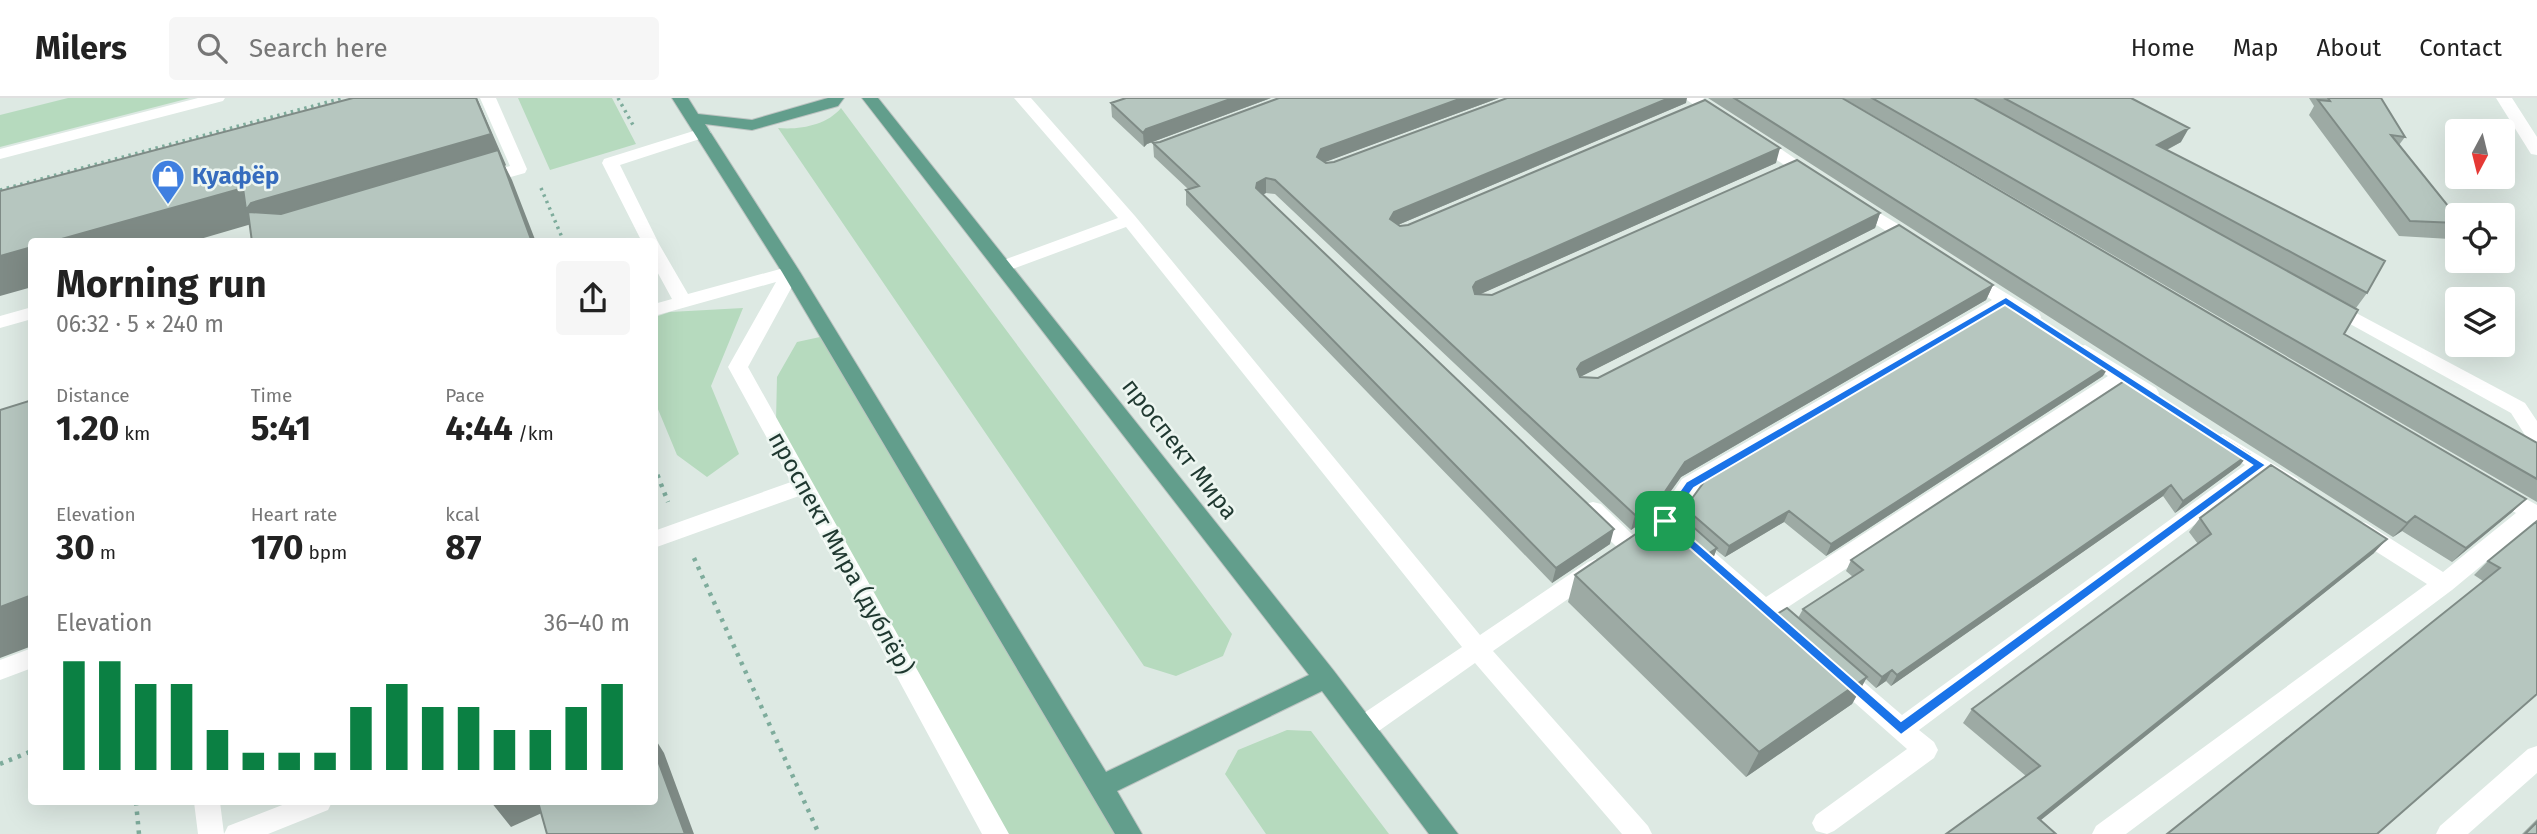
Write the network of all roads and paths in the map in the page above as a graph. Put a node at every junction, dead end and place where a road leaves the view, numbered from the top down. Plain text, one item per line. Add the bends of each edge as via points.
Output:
1 (217, 98) edge
2 (343, 98) edge
3 (488, 98) edge
4 (680, 98) edge
5 (836, 98) edge
6 (870, 98) edge
7 (1021, 98) edge
8 (2504, 98) edge
9 (1698, 101) edge
10 (1678, 115) edge
11 (698, 125) junction
12 (2537, 150) edge
13 (0, 154) edge
14 (1794, 164) junction
15 (1769, 175) edge
16 (468, 184) edge
17 (0, 190) edge
18 (1129, 220) junction
19 (1895, 229) junction
20 (649, 238) edge
21 (1870, 241) edge
22 (1928, 250) edge
23 (658, 256) edge
24 (1950, 264) edge
25 (1004, 266) junction
26 (791, 272) junction
27 (2310, 294) edge
28 (2006, 300) junction
29 (682, 302) junction
30 (658, 309) edge
31 (28, 314) edge
32 (0, 322) edge
33 (2123, 376) junction
34 (2168, 406) edge
35 (2203, 428) edge
36 (2537, 438) edge
37 (2260, 465) junction
38 (658, 475) edge
39 (2484, 484) edge
40 (804, 486) junction
41 (2306, 495) edge
42 (1579, 497) edge
43 (2534, 513) edge
44 (2340, 517) edge
45 (1665, 521) junction
46 (681, 530) junction
47 (658, 539) edge
48 (1629, 545) junction
49 (2444, 584) junction
50 (1765, 610) junction
51 (1477, 649) junction
52 (28, 660) edge
53 (0, 670) edge
54 (1326, 678) junction
55 (1364, 727) junction
56 (1901, 729) junction
57 (28, 753) edge
58 (2537, 757) edge
59 (0, 764) edge
60 (1101, 788) junction
61 (136, 805) edge
62 (207, 805) edge
63 (311, 805) edge
64 (1825, 822) dead end
65 (139, 834) edge
66 (211, 834) edge
67 (237, 834) edge
68 (820, 834) edge
69 (996, 834) edge
70 (1129, 834) edge
71 (1445, 834) edge
72 (1639, 834) edge
73 (2105, 834) edge
74 (2449, 834) edge

1 - 13 street
2 - 17 path
3 - 16 street via 519,169
4 - 11 main road
5 - 11 main road via 832,103 752,125
6 - 25 main road, проспект Мира
7 - 18 street
8 - 12 street
9 - 10 street
9 - 14 street
11 - 20 street via 610,163
11 - 26 main road
14 - 15 street
14 - 19 street
18 - 25 street
18 - 51 street
19 - 21 street
19 - 22 street
23 - 29 street
24 - 28 street
25 - 54 main road, проспект Мира
26 - 29 street
26 - 40 street, проспект Мира (дублёр) via 738,367
26 - 60 main road
27 - 36 street via 2518,408
28 - 33 street
28 - 45 street via 1690,485
29 - 30 street
31 - 32 street
33 - 34 street
33 - 50 street
35 - 37 street
37 - 41 street
37 - 56 street
38 - 46 path
39 - 43 street
40 - 46 street
40 - 69 street, проспект Мира (дублёр)
42 - 48 street
43 - 49 street
44 - 49 street
45 - 48 street
45 - 50 street
46 - 47 street
46 - 68 path
48 - 51 street
49 - 73 street
50 - 56 street
51 - 55 street
51 - 72 street
52 - 53 street
54 - 55 main road, проспект Мира
54 - 60 main road
55 - 71 main road, проспект Мира
56 - 64 street via 1925,750
57 - 59 path
58 - 74 street
60 - 70 main road
61 - 65 path
62 - 66 street
63 - 67 street

